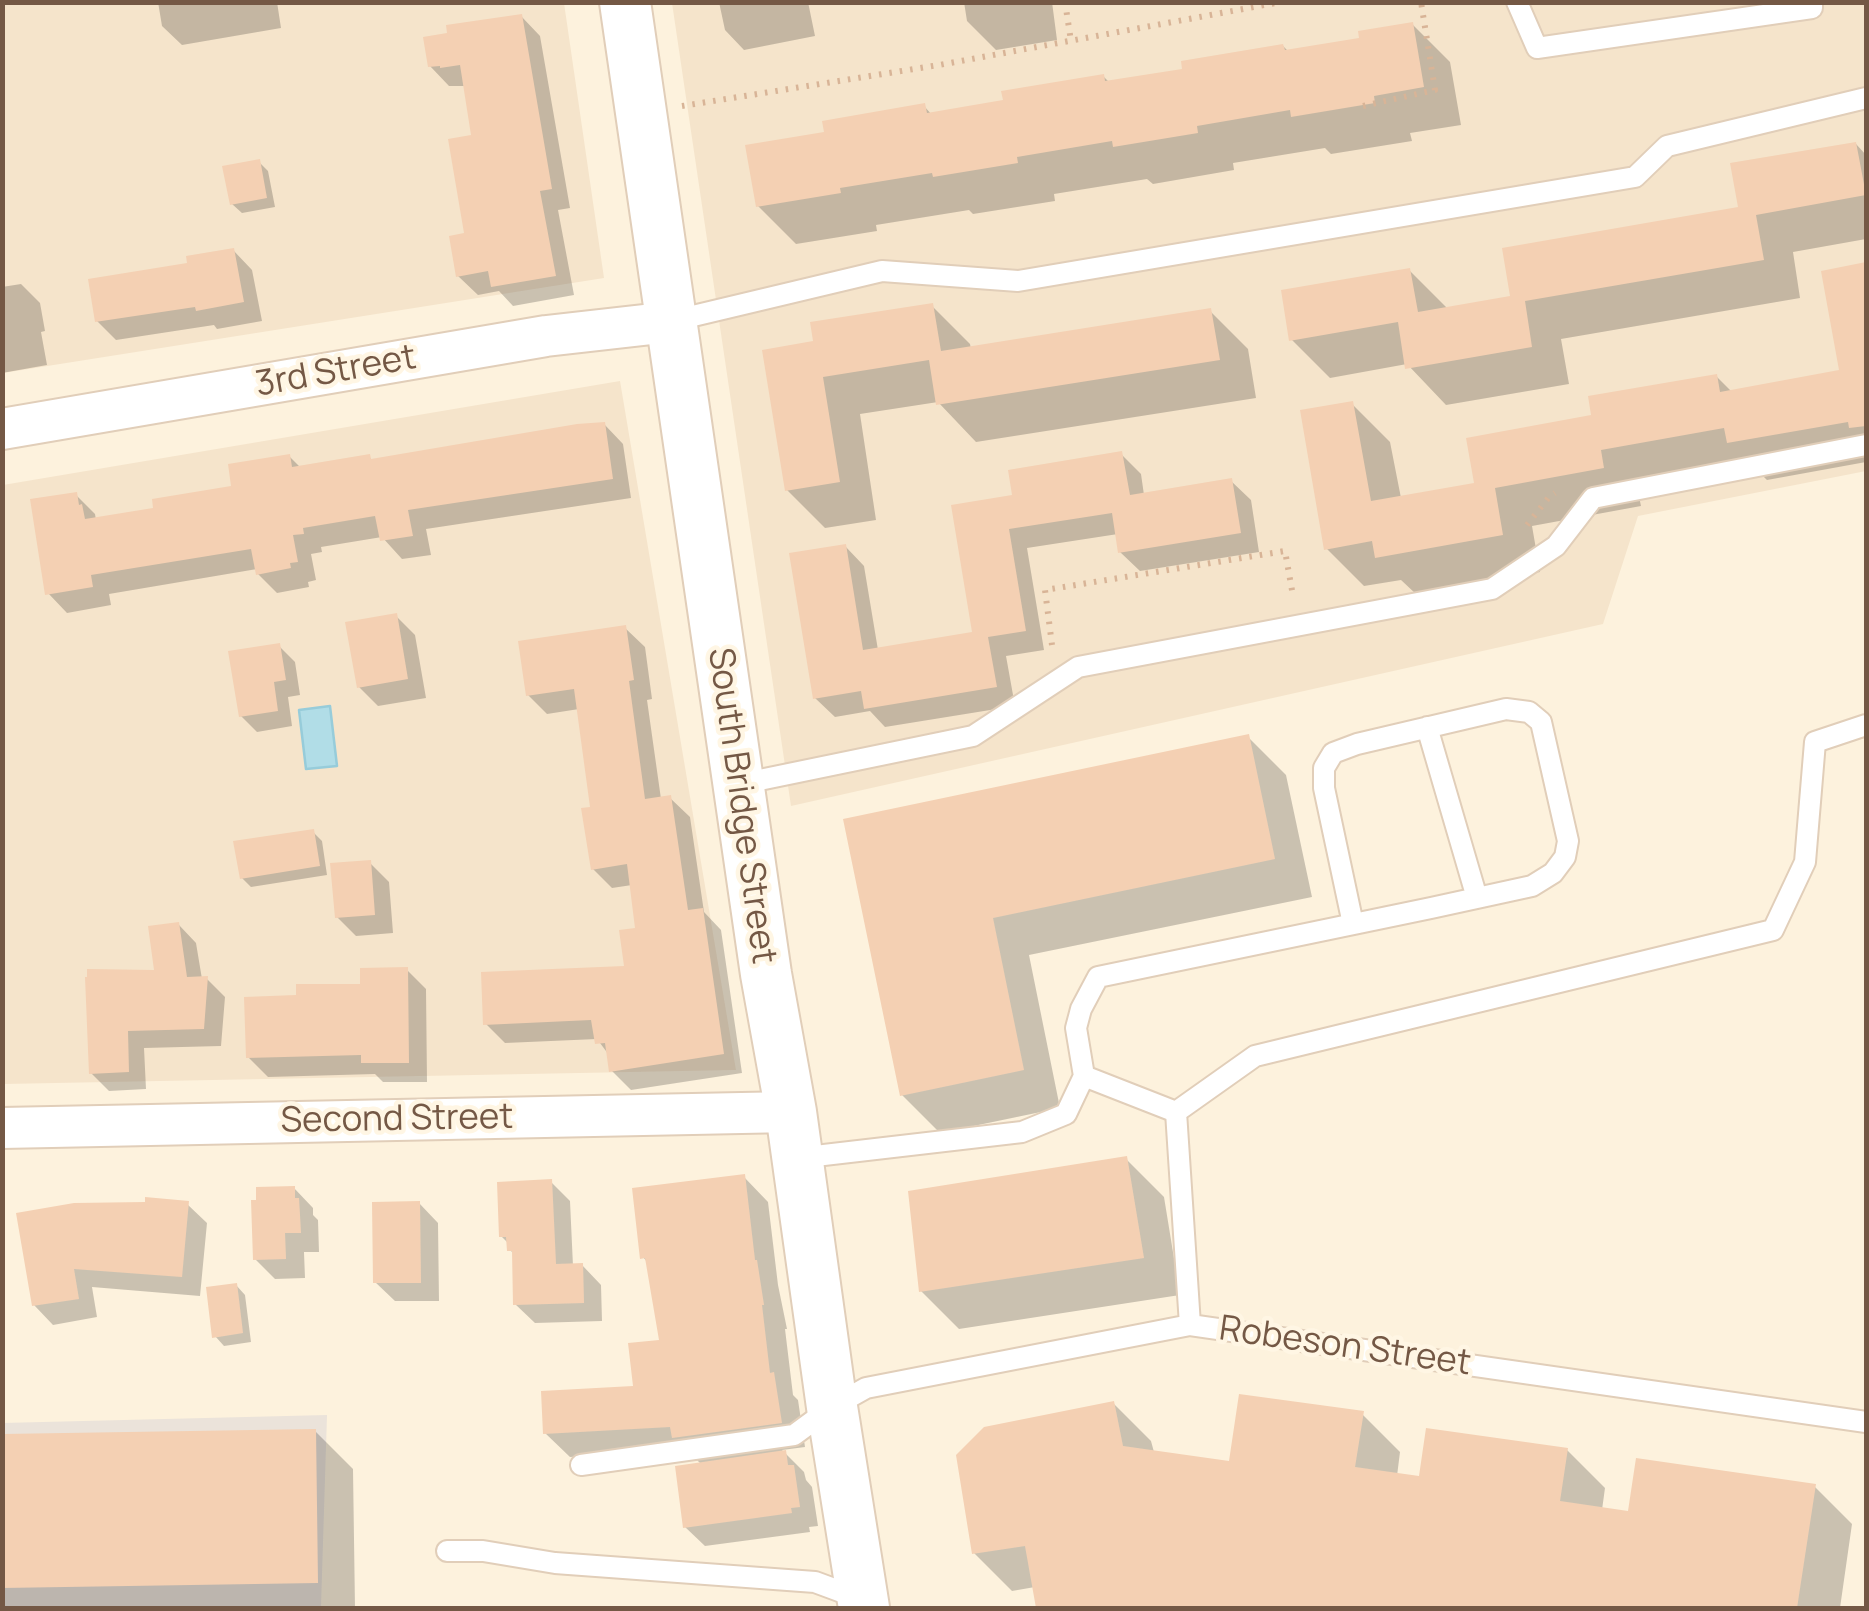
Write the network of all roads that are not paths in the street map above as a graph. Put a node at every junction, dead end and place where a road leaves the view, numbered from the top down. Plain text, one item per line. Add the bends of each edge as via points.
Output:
1 (624, 2) edge
2 (1517, 2) edge
3 (1812, 2) edge
4 (1866, 98) edge
5 (670, 322) junction
6 (2, 430) edge
7 (1866, 445) edge
8 (1866, 725) edge
9 (1427, 728) junction
10 (738, 784) junction
11 (1477, 898) junction
12 (1352, 924) junction
13 (1084, 1076) junction
14 (1176, 1112) junction
15 (2, 1128) edge
16 (794, 1135) junction
17 (1190, 1325) junction
18 (832, 1407) junction
19 (1866, 1422) edge
20 (581, 1465) dead end
21 (447, 1551) dead end
22 (863, 1604) edge

1 - 5 street, South Bridge Street
2 - 3 lane via 1537,48 1812,8
4 - 5 lane via 1667,146 1635,177 1018,281 882,271
5 - 6 street, 3rd Street via 546,336
5 - 10 street, South Bridge Street
7 - 10 lane via 1594,498 1556,546 1492,589 1078,668 973,736
8 - 14 lane via 1815,742 1805,862 1773,930 1255,1056
9 - 11 lane
9 - 11 lane via 1506,709 1542,722 1568,841 1565,856 1532,886
9 - 12 lane via 1333,753 1324,768
10 - 16 street, South Bridge Street
11 - 12 lane
12 - 13 lane via 1098,977 1076,1028
13 - 14 lane
13 - 16 lane via 1066,1114 1022,1132
14 - 17 lane
15 - 16 street, Second Street
16 - 18 street, South Bridge Street
17 - 18 lane, Robeson Street via 866,1388
17 - 19 lane, Robeson Street
18 - 20 lane, Robeson Street via 794,1436
18 - 22 street, South Bridge Street
21 - 22 lane via 815,1582

